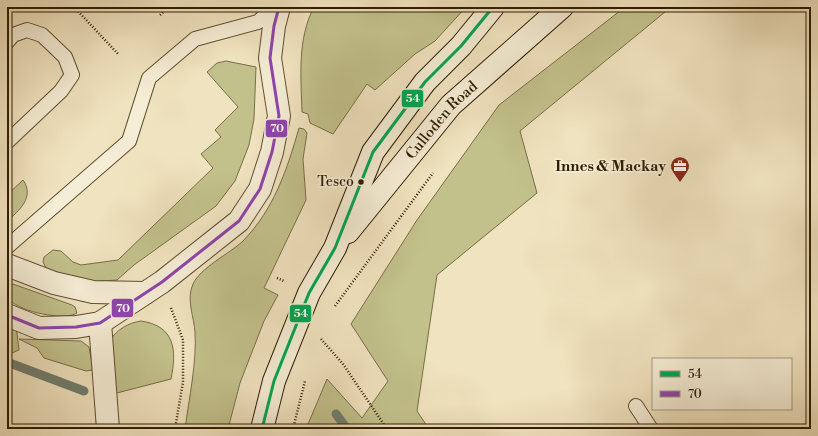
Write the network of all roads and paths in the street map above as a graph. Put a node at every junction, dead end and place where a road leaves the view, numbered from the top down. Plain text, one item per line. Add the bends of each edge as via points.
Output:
1 (74, 7) edge
2 (169, 7) edge
3 (274, 7) edge
4 (279, 7) edge
5 (493, 7) edge
6 (562, 7) edge
7 (160, 15) dead end
8 (7, 42) edge
9 (119, 55) dead end
10 (7, 142) edge
11 (436, 169) dead end
12 (7, 247) edge
13 (335, 248) junction
14 (7, 265) edge
15 (153, 288) junction
16 (333, 312) dead end
17 (7, 315) edge
18 (100, 323) junction
19 (324, 333) dead end
20 (321, 339) junction
21 (318, 346) dead end
22 (307, 374) dead end
23 (636, 406) dead end
24 (108, 429) edge
25 (175, 429) edge
26 (262, 429) edge
27 (293, 429) edge
28 (386, 429) edge
29 (651, 429) edge

1 - 9 path
2 - 7 path
3 - 12 lane via 258,22 195,39 149,78 128,141
4 - 15 main road via 270,58 279,116 272,152 260,189 239,221
5 - 13 main road, Culloden Road via 461,46 425,82 373,152
6 - 13 main road, Culloden Road via 451,105
8 - 10 lane via 13,36 27,30 42,35 65,57 72,75 61,91
11 - 16 path
13 - 26 main road, Culloden Road via 308,293 274,381
14 - 15 main road via 54,283 94,292
15 - 18 main road
15 - 25 path via 183,340 183,382
17 - 18 main road via 39,328 76,327
18 - 24 main road
19 - 20 path
20 - 21 path
20 - 28 path via 343,364
22 - 27 path
23 - 29 lane

